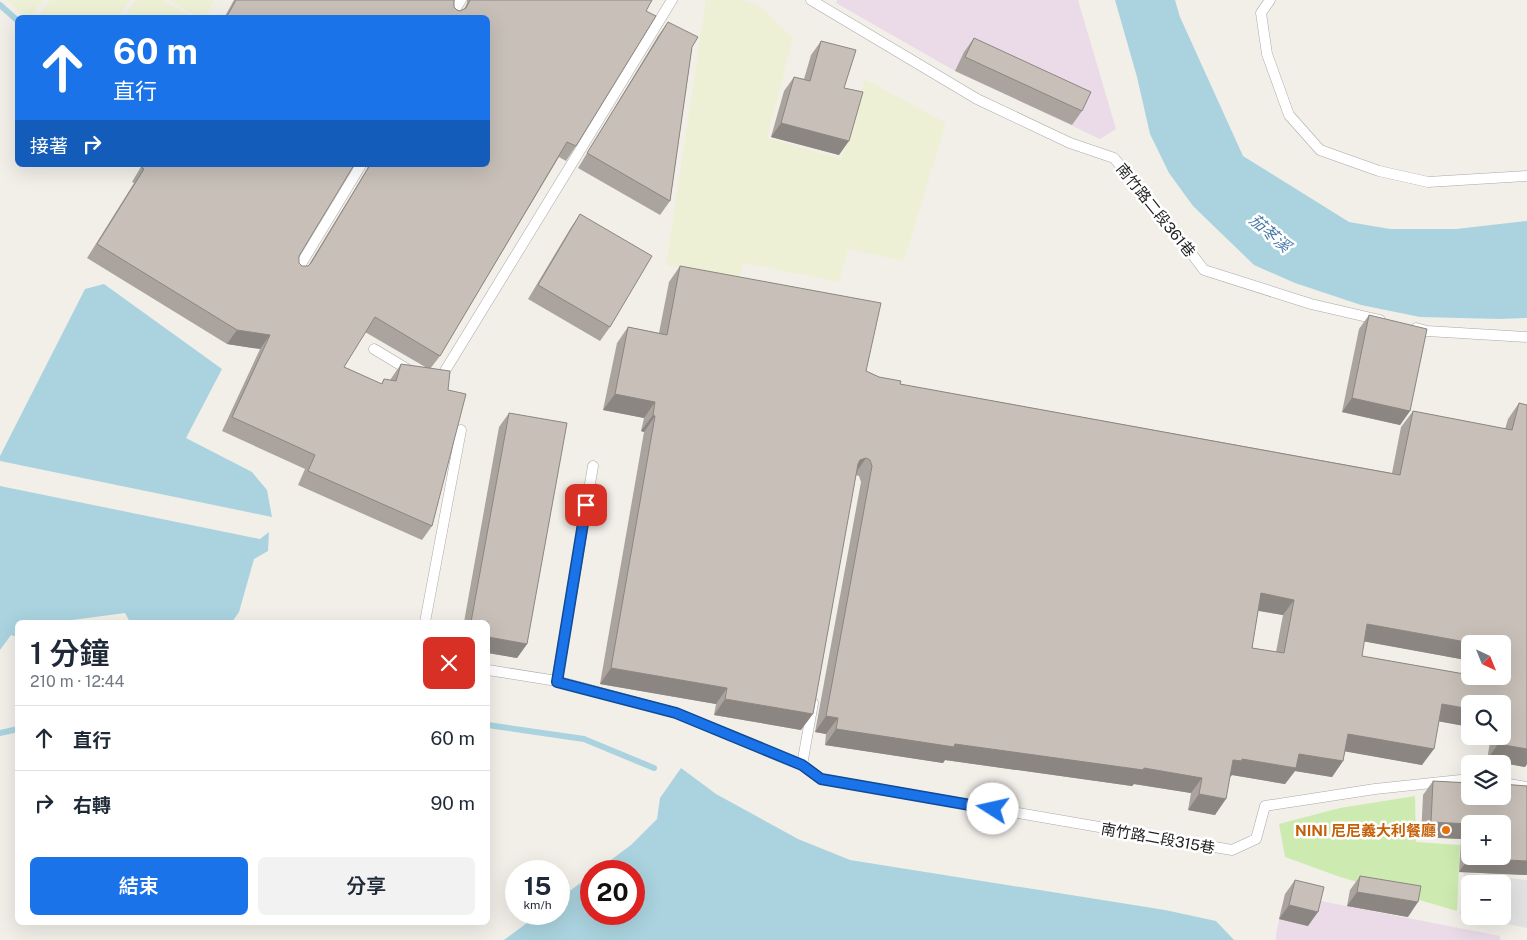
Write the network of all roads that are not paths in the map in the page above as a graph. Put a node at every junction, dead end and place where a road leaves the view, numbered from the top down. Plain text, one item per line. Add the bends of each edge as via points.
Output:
1 (460, 0) edge
2 (672, 0) edge
3 (811, 0) edge
4 (1270, 0) edge
5 (452, 15) edge
6 (360, 167) edge
7 (1527, 176) edge
8 (295, 274) edge
9 (1389, 322) edge
10 (1408, 326) edge
11 (1527, 337) edge
12 (374, 349) dead end
13 (461, 430) edge
14 (593, 466) dead end
15 (425, 620) edge
16 (490, 670) edge
17 (557, 682) junction
18 (814, 697) edge
19 (802, 765) junction
20 (1461, 780) edge
21 (1511, 784) edge
22 (1527, 787) edge

1 - 5 lane
2 - 12 lane via 440,379 416,374
3 - 9 lane, 南竹路二段361巷 via 977,99 1070,143 1114,158 1204,270 1311,304
4 - 7 lane via 1261,14 1266,54 1289,115 1320,150 1428,182
6 - 8 lane
10 - 11 lane via 1427,331
13 - 15 lane
14 - 17 lane
16 - 17 lane
17 - 19 lane via 676,713
18 - 19 lane
19 - 20 lane, 南竹路二段315巷 via 821,779 1232,850 1256,839 1265,806
21 - 22 lane

